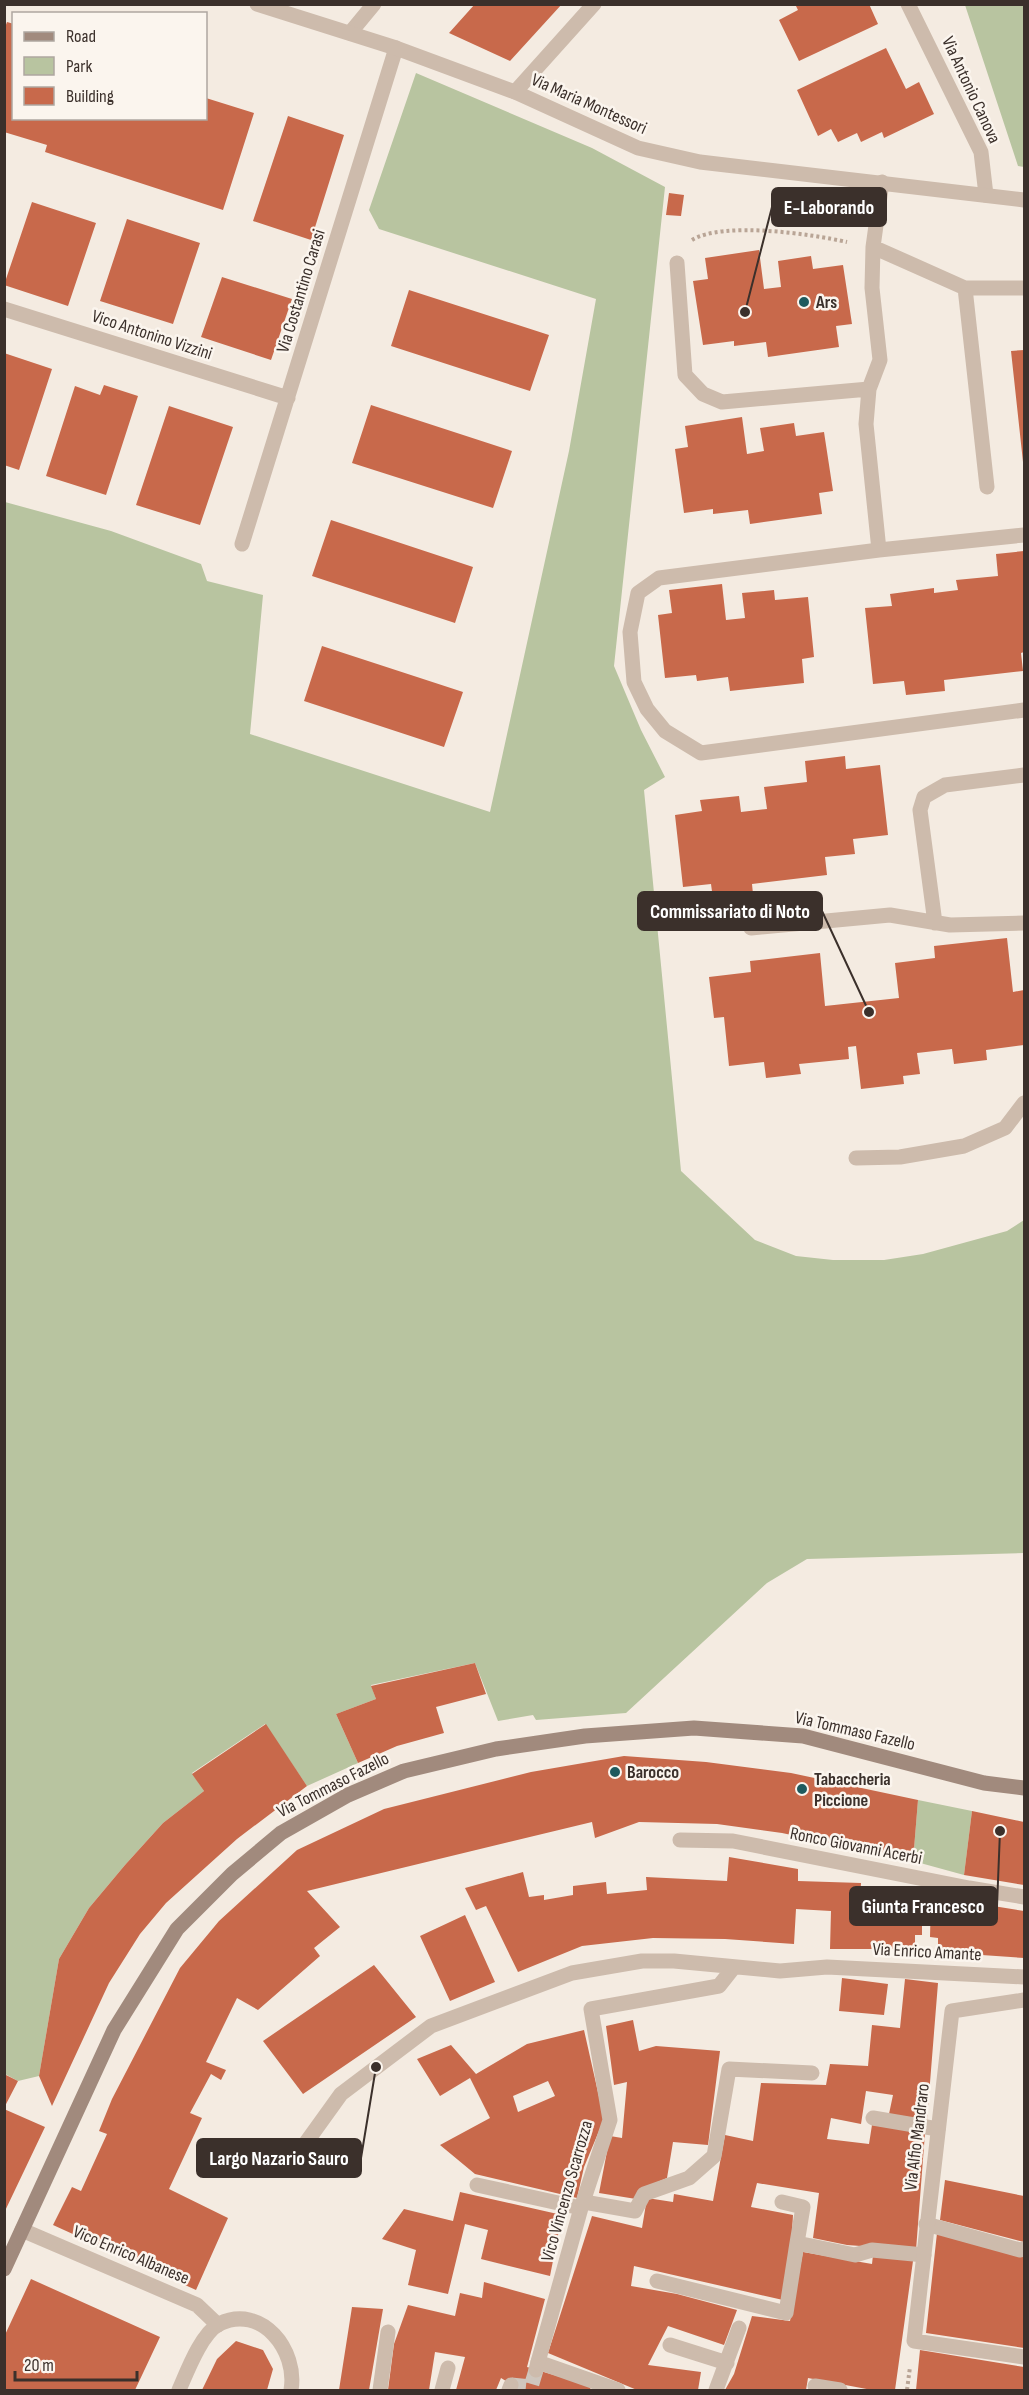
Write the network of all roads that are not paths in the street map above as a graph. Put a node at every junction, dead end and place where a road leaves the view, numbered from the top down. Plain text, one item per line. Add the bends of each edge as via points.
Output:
1 (257, 4) edge
2 (374, 4) edge
3 (594, 4) edge
4 (908, 4) edge
5 (351, 33) junction
6 (396, 48) junction
7 (515, 92) junction
8 (882, 182) junction
9 (986, 195) junction
10 (1024, 200) edge
11 (873, 248) junction
12 (676, 263) road end
13 (965, 288) junction
14 (1024, 288) edge
15 (4, 309) edge
16 (869, 389) junction
17 (288, 398) junction
18 (987, 487) dead end
19 (1024, 535) edge
20 (242, 544) dead end
21 (879, 550) junction
22 (1024, 711) edge
23 (1024, 776) edge
24 (935, 923) junction
25 (1024, 923) edge
26 (751, 928) dead end
27 (1024, 1103) edge
28 (855, 1158) dead end
29 (1024, 1788) edge
30 (680, 1840) dead end
31 (1024, 1897) edge
32 (734, 1967) junction
33 (1024, 1977) edge
34 (1024, 2000) edge
35 (813, 2073) dead end
36 (873, 2118) dead end
37 (938, 2129) junction
38 (300, 2151) dead end
39 (477, 2185) dead end
40 (782, 2202) dead end
41 (583, 2205) junction
42 (926, 2224) junction
43 (22, 2230) junction
44 (797, 2243) junction
45 (1024, 2249) edge
46 (924, 2255) junction
47 (4, 2269) edge
48 (657, 2281) dead end
49 (218, 2325) junction
50 (740, 2328) dead end
51 (388, 2332) dead end
52 (670, 2345) dead end
53 (1024, 2357) edge
54 (727, 2363) junction
55 (448, 2368) dead end
56 (815, 2386) dead end
57 (608, 2389) edge
58 (179, 2391) edge
59 (291, 2391) edge
60 (380, 2391) edge
61 (442, 2391) edge
62 (716, 2391) edge
63 (840, 2391) edge

1 - 5 street, Via Maria Montessori
2 - 5 street
3 - 7 street
4 - 9 street, Via Antonio Canova via 981,152
5 - 6 street, Via Maria Montessori
6 - 7 street, Via Maria Montessori
6 - 17 street, Via Costantino Carasi
7 - 8 street, Via Maria Montessori via 638,148 700,162
8 - 9 street, Via Maria Montessori
8 - 11 street
9 - 10 street, Via Maria Montessori
11 - 13 street
11 - 16 street via 872,288 880,360
12 - 16 street via 685,375 703,394 722,402
13 - 14 street
13 - 18 street
15 - 17 street, Vico Antonino Vizzini
16 - 21 street via 866,424
17 - 20 street, Via Costantino Carasi
19 - 21 street
21 - 22 street via 658,578 638,593 630,632 634,682 647,709 665,731 701,753
23 - 24 street via 945,785 924,797 920,810
24 - 25 street
24 - 26 street via 890,915
27 - 28 street via 1005,1128 964,1146 900,1157
29 - 43 main road, Via Tommaso Fazello via 984,1783 803,1736 694,1728 585,1736 496,1749 404,1771 348,1795 281,1833 232,1874 177,1929 114,2030
30 - 31 street, Ronco Giovanni Acerbi via 733,1841
32 - 33 street, Via Enrico Amante via 780,1971 827,1967
32 - 38 street, Via Enrico Amante via 642,1961 572,1973 431,2026 341,2094
32 - 41 street, Vico Vincenzo Scarrozza via 718,1986 591,2009 610,2120
34 - 37 street, Via Alfio Mandraro via 952,2011
35 - 41 street via 729,2069 714,2156 689,2178 644,2194 635,2211
36 - 37 street
37 - 42 street, Via Alfio Mandraro
39 - 41 street
40 - 44 street via 803,2207
41 - 57 street, Vico Vincenzo Scarrozza via 537,2366
42 - 45 street
42 - 46 street, Via Alfio Mandraro
43 - 47 main road, Via Tommaso Fazello
43 - 49 street, Vico Enrico Albanese via 197,2305
44 - 46 street via 855,2255 872,2250
44 - 48 street via 786,2313
46 - 53 street, Via Alfio Mandraro via 914,2341
49 - 58 street via 195,2350
49 - 59 street via 239,2320 260,2323 275,2335 287,2355 293,2378
50 - 54 street
51 - 60 street
52 - 54 street
54 - 62 street
55 - 61 street
56 - 63 street

